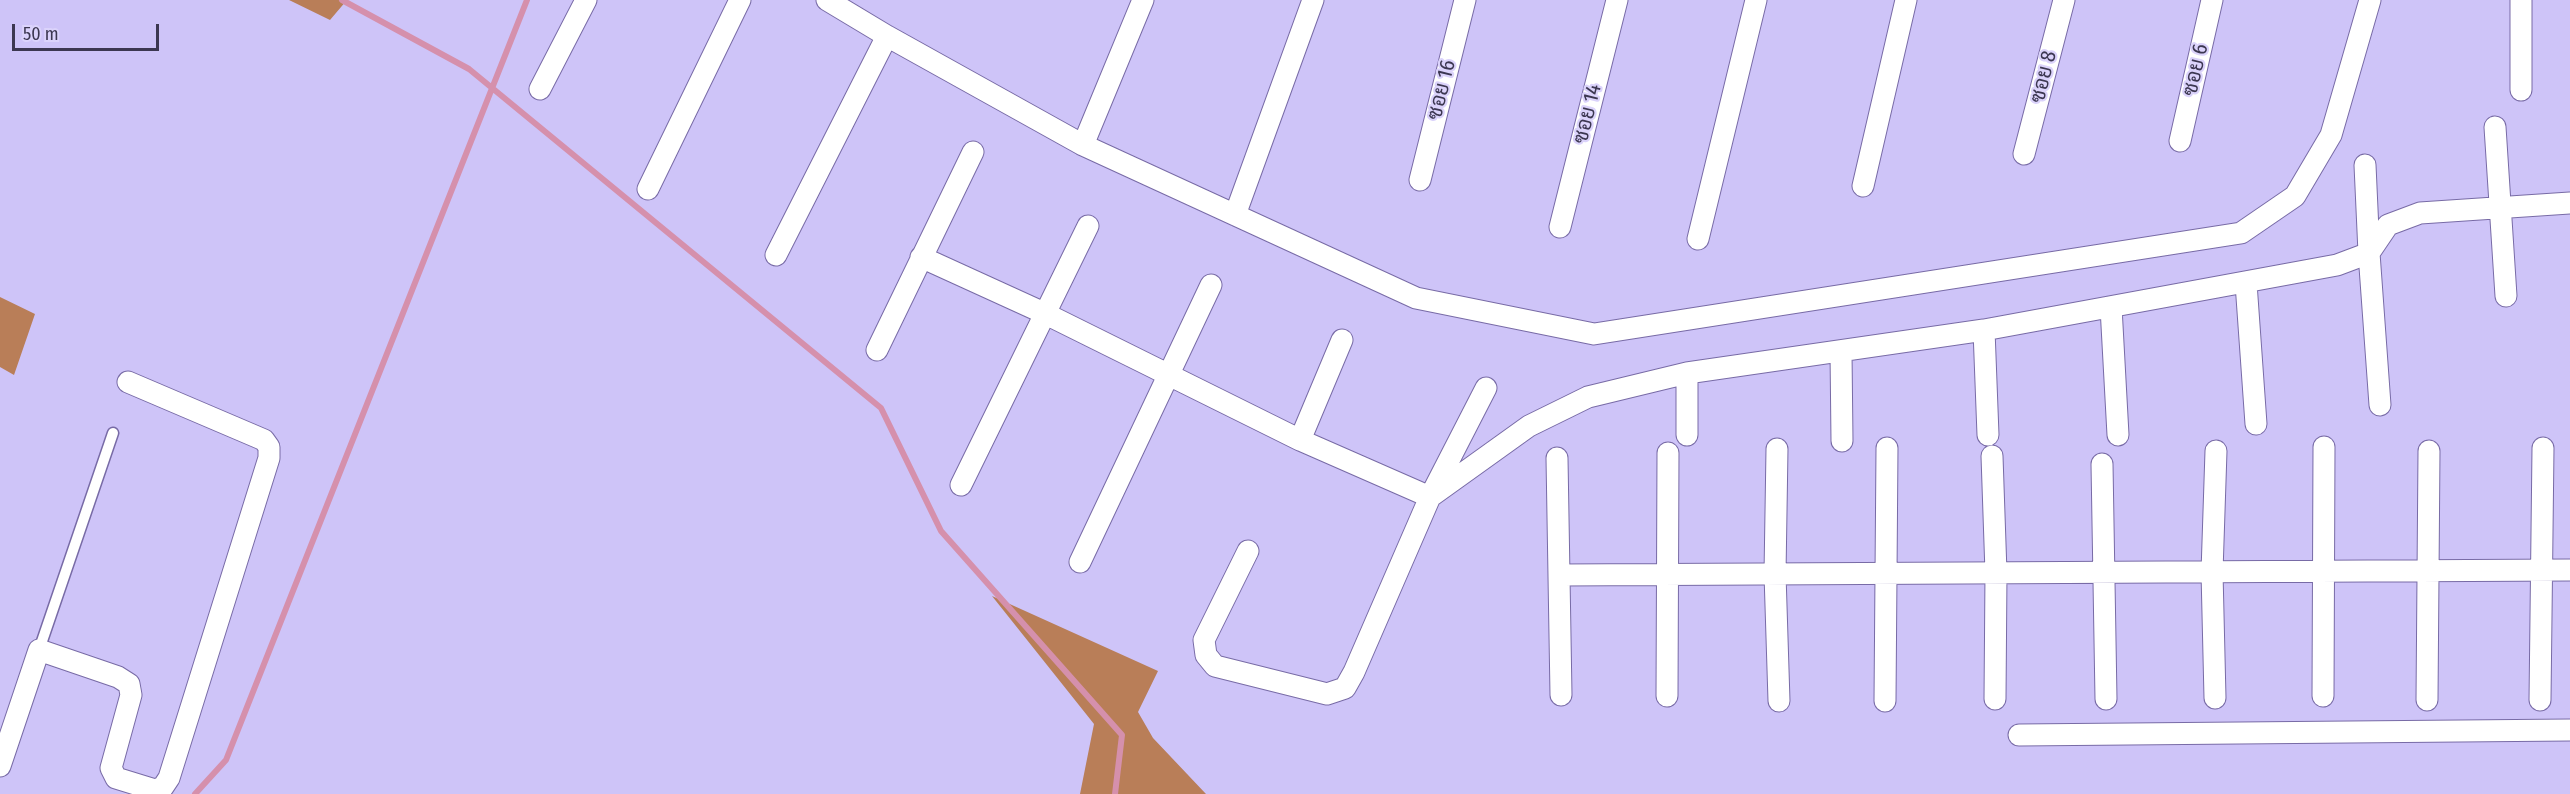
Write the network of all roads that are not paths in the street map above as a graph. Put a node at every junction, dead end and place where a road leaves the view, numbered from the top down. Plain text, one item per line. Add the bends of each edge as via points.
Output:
1 (586, 0) edge
2 (740, 0) edge
3 (827, 0) edge
4 (1143, 0) edge
5 (1313, 0) edge
6 (1465, 0) edge
7 (1617, 0) edge
8 (1756, 0) edge
9 (1906, 0) edge
10 (2064, 0) edge
11 (2212, 0) edge
12 (2370, 0) edge
13 (2521, 0) edge
14 (887, 36) junction
15 (540, 89) dead end
16 (2521, 90) dead end
17 (2496, 127) dead end
18 (2180, 141) dead end
19 (1083, 145) junction
20 (973, 152) dead end
21 (2024, 154) dead end
22 (2365, 165) dead end
23 (1420, 180) dead end
24 (1863, 186) dead end
25 (648, 189) dead end
26 (2570, 204) edge
27 (2501, 207) junction
28 (1235, 215) junction
29 (1088, 226) dead end
30 (1560, 227) dead end
31 (1698, 239) dead end
32 (2368, 253) junction
33 (776, 255) dead end
34 (921, 257) junction
35 (2246, 283) junction
36 (1211, 285) dead end
37 (2506, 296) dead end
38 (2111, 307) junction
39 (1046, 314) junction
40 (1984, 330) junction
41 (1342, 340) dead end
42 (877, 350) dead end
43 (1841, 352) junction
44 (1687, 373) junction
45 (1168, 374) junction
46 (128, 382) dead end
47 (1486, 388) dead end
48 (2380, 405) dead end
49 (2256, 424) dead end
50 (113, 433) dead end
51 (1687, 435) dead end
52 (1988, 435) dead end
53 (2118, 435) dead end
54 (1300, 440) junction
55 (1842, 441) dead end
56 (2324, 447) dead end
57 (1887, 448) dead end
58 (2543, 448) dead end
59 (1777, 449) dead end
60 (2216, 451) dead end
61 (2429, 451) dead end
62 (1668, 453) dead end
63 (1992, 456) dead end
64 (1557, 458) dead end
65 (2102, 464) dead end
66 (962, 485) dead end
67 (1430, 497) junction
68 (1248, 551) dead end
69 (1080, 562) dead end
70 (2540, 570) junction
71 (2570, 570) edge
72 (2325, 571) junction
73 (2428, 571) junction
74 (2104, 572) junction
75 (2212, 572) junction
76 (1886, 573) junction
77 (1996, 573) junction
78 (1669, 574) junction
79 (1775, 574) junction
80 (1560, 575) junction
81 (39, 650) junction
82 (1561, 695) dead end
83 (1667, 696) dead end
84 (2323, 696) dead end
85 (2215, 698) dead end
86 (1995, 699) dead end
87 (2106, 699) dead end
88 (2427, 700) dead end
89 (2540, 700) dead end
90 (1779, 701) dead end
91 (1885, 701) dead end
92 (2570, 730) edge
93 (2019, 735) dead end
94 (0, 766) edge

1 - 15 street
2 - 25 street
3 - 14 street
4 - 19 street
5 - 28 street
6 - 23 street, ซอย 16
7 - 30 street, ซอย 14
8 - 31 street
9 - 24 street
10 - 21 street, ซอย 8
11 - 18 street, ซอย 6
12 - 28 street via 2331,135 2295,196 2241,233 1594,334 1416,298
13 - 16 street
14 - 19 street
14 - 33 street
17 - 27 street
19 - 28 street
20 - 34 street
22 - 32 street
26 - 27 street
27 - 32 street via 2420,213 2388,225
27 - 37 street
29 - 39 street
32 - 35 street via 2337,265
32 - 48 street
34 - 39 street
34 - 42 street
35 - 38 street
35 - 49 street
36 - 45 street
38 - 40 street
38 - 53 street
39 - 45 street
39 - 66 street
40 - 43 street
40 - 52 street
41 - 54 street
43 - 44 street
43 - 55 street
44 - 51 street
44 - 67 street via 1588,398 1539,421
45 - 54 street
45 - 69 street
46 - 81 street via 264,440 269,447 266,469 164,787 155,790 116,778 111,768 131,695 129,684
47 - 67 street
50 - 81 lane
54 - 67 street
56 - 72 street
57 - 76 street
58 - 70 street
59 - 79 street
60 - 75 street
61 - 73 street
62 - 78 street
63 - 77 street
64 - 80 street
65 - 74 street
67 - 68 street via 1354,672 1345,688 1327,694 1215,666 1206,655 1204,640
70 - 71 street
70 - 73 street
70 - 89 street
72 - 73 street
72 - 75 street
72 - 84 street
73 - 88 street
74 - 75 street
74 - 77 street
74 - 87 street
75 - 85 street
76 - 77 street
76 - 79 street
76 - 91 street
77 - 86 street
78 - 79 street
78 - 80 street
78 - 83 street
79 - 90 street
80 - 82 street
81 - 94 street
92 - 93 street

